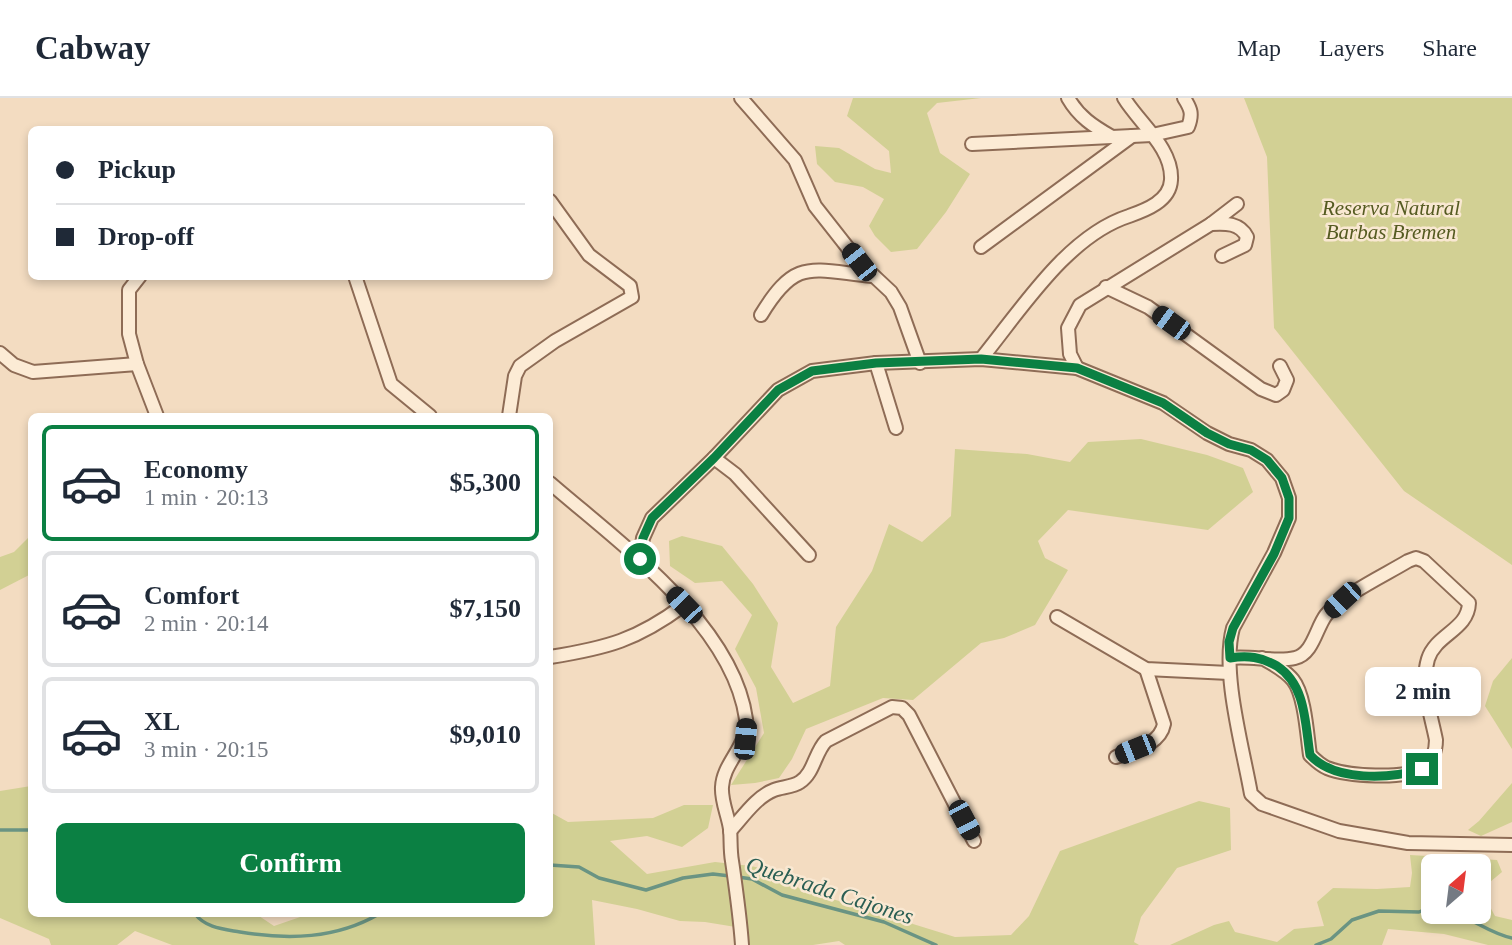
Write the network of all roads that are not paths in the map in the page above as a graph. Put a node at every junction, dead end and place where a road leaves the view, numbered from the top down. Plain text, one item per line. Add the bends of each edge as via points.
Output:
1 (741, 98) edge
2 (1068, 98) edge
3 (1124, 98) edge
4 (1184, 98) edge
5 (1152, 135) junction
6 (1132, 136) junction
7 (1112, 137) junction
8 (972, 144) dead end
9 (1237, 204) dead end
10 (553, 205) edge
11 (1210, 224) junction
12 (981, 247) dead end
13 (1222, 256) dead end
14 (872, 276) junction
15 (138, 280) edge
16 (356, 280) edge
17 (1106, 287) junction
18 (761, 315) dead end
19 (0, 352) edge
20 (981, 359) junction
21 (876, 363) junction
22 (920, 363) junction
23 (137, 364) junction
24 (1280, 366) dead end
25 (1077, 368) junction
26 (156, 413) edge
27 (426, 413) edge
28 (509, 413) edge
29 (897, 428) dead end
30 (714, 458) junction
31 (553, 486) edge
32 (809, 555) dead end
33 (640, 559) junction
34 (684, 605) junction
35 (1057, 617) dead end
36 (553, 656) edge
37 (1230, 658) junction
38 (1262, 658) junction
39 (1146, 669) junction
40 (1229, 673) junction
41 (1116, 757) dead end
42 (730, 831) junction
43 (974, 841) dead end
44 (1512, 845) edge
45 (742, 945) edge

1 - 14 street via 795,160 816,206
2 - 7 street via 1076,112
3 - 5 street
4 - 5 street via 1192,110 1188,127
5 - 6 street
5 - 20 street via 1166,156 1171,179 1168,192 1146,210 1100,227 1062,259
6 - 7 street
6 - 12 street
7 - 8 street
9 - 11 street
10 - 28 street via 589,255 629,286 632,297 520,366
11 - 13 street via 1243,228 1247,237 1245,245
11 - 17 street
14 - 18 street via 812,270 794,274 776,289
14 - 22 street via 900,307
15 - 23 street via 129,290 129,334
16 - 27 street via 391,384
17 - 24 street via 1148,307 1261,389 1276,395 1287,380
17 - 25 street via 1080,304 1068,328 1070,354
19 - 23 street via 14,365 33,372
20 - 22 street
20 - 25 street
21 - 22 street
21 - 29 street
21 - 30 street via 812,371 778,390
23 - 26 street
25 - 37 street via 1163,403 1207,433 1251,450 1282,478 1289,518 1233,628
30 - 32 street via 736,474
30 - 33 street via 652,518
31 - 33 street
33 - 34 street
34 - 36 street via 632,637 598,649
34 - 42 street via 723,656 739,687 745,739 723,776 722,791
35 - 39 street
37 - 38 street
37 - 40 street
38 - 38 street via 1296,658 1306,652 1326,615 1342,600 1416,558 1469,603 1463,622 1434,646 1428,657 1424,681 1436,750 1422,769 1405,774 1357,774 1317,762 1310,755 1295,682
39 - 40 street
39 - 41 street via 1164,724 1162,733 1153,742
40 - 44 street via 1251,794 1262,804 1339,831 1408,843
42 - 43 street via 771,791 800,783 826,741 892,707 909,715
42 - 45 street

